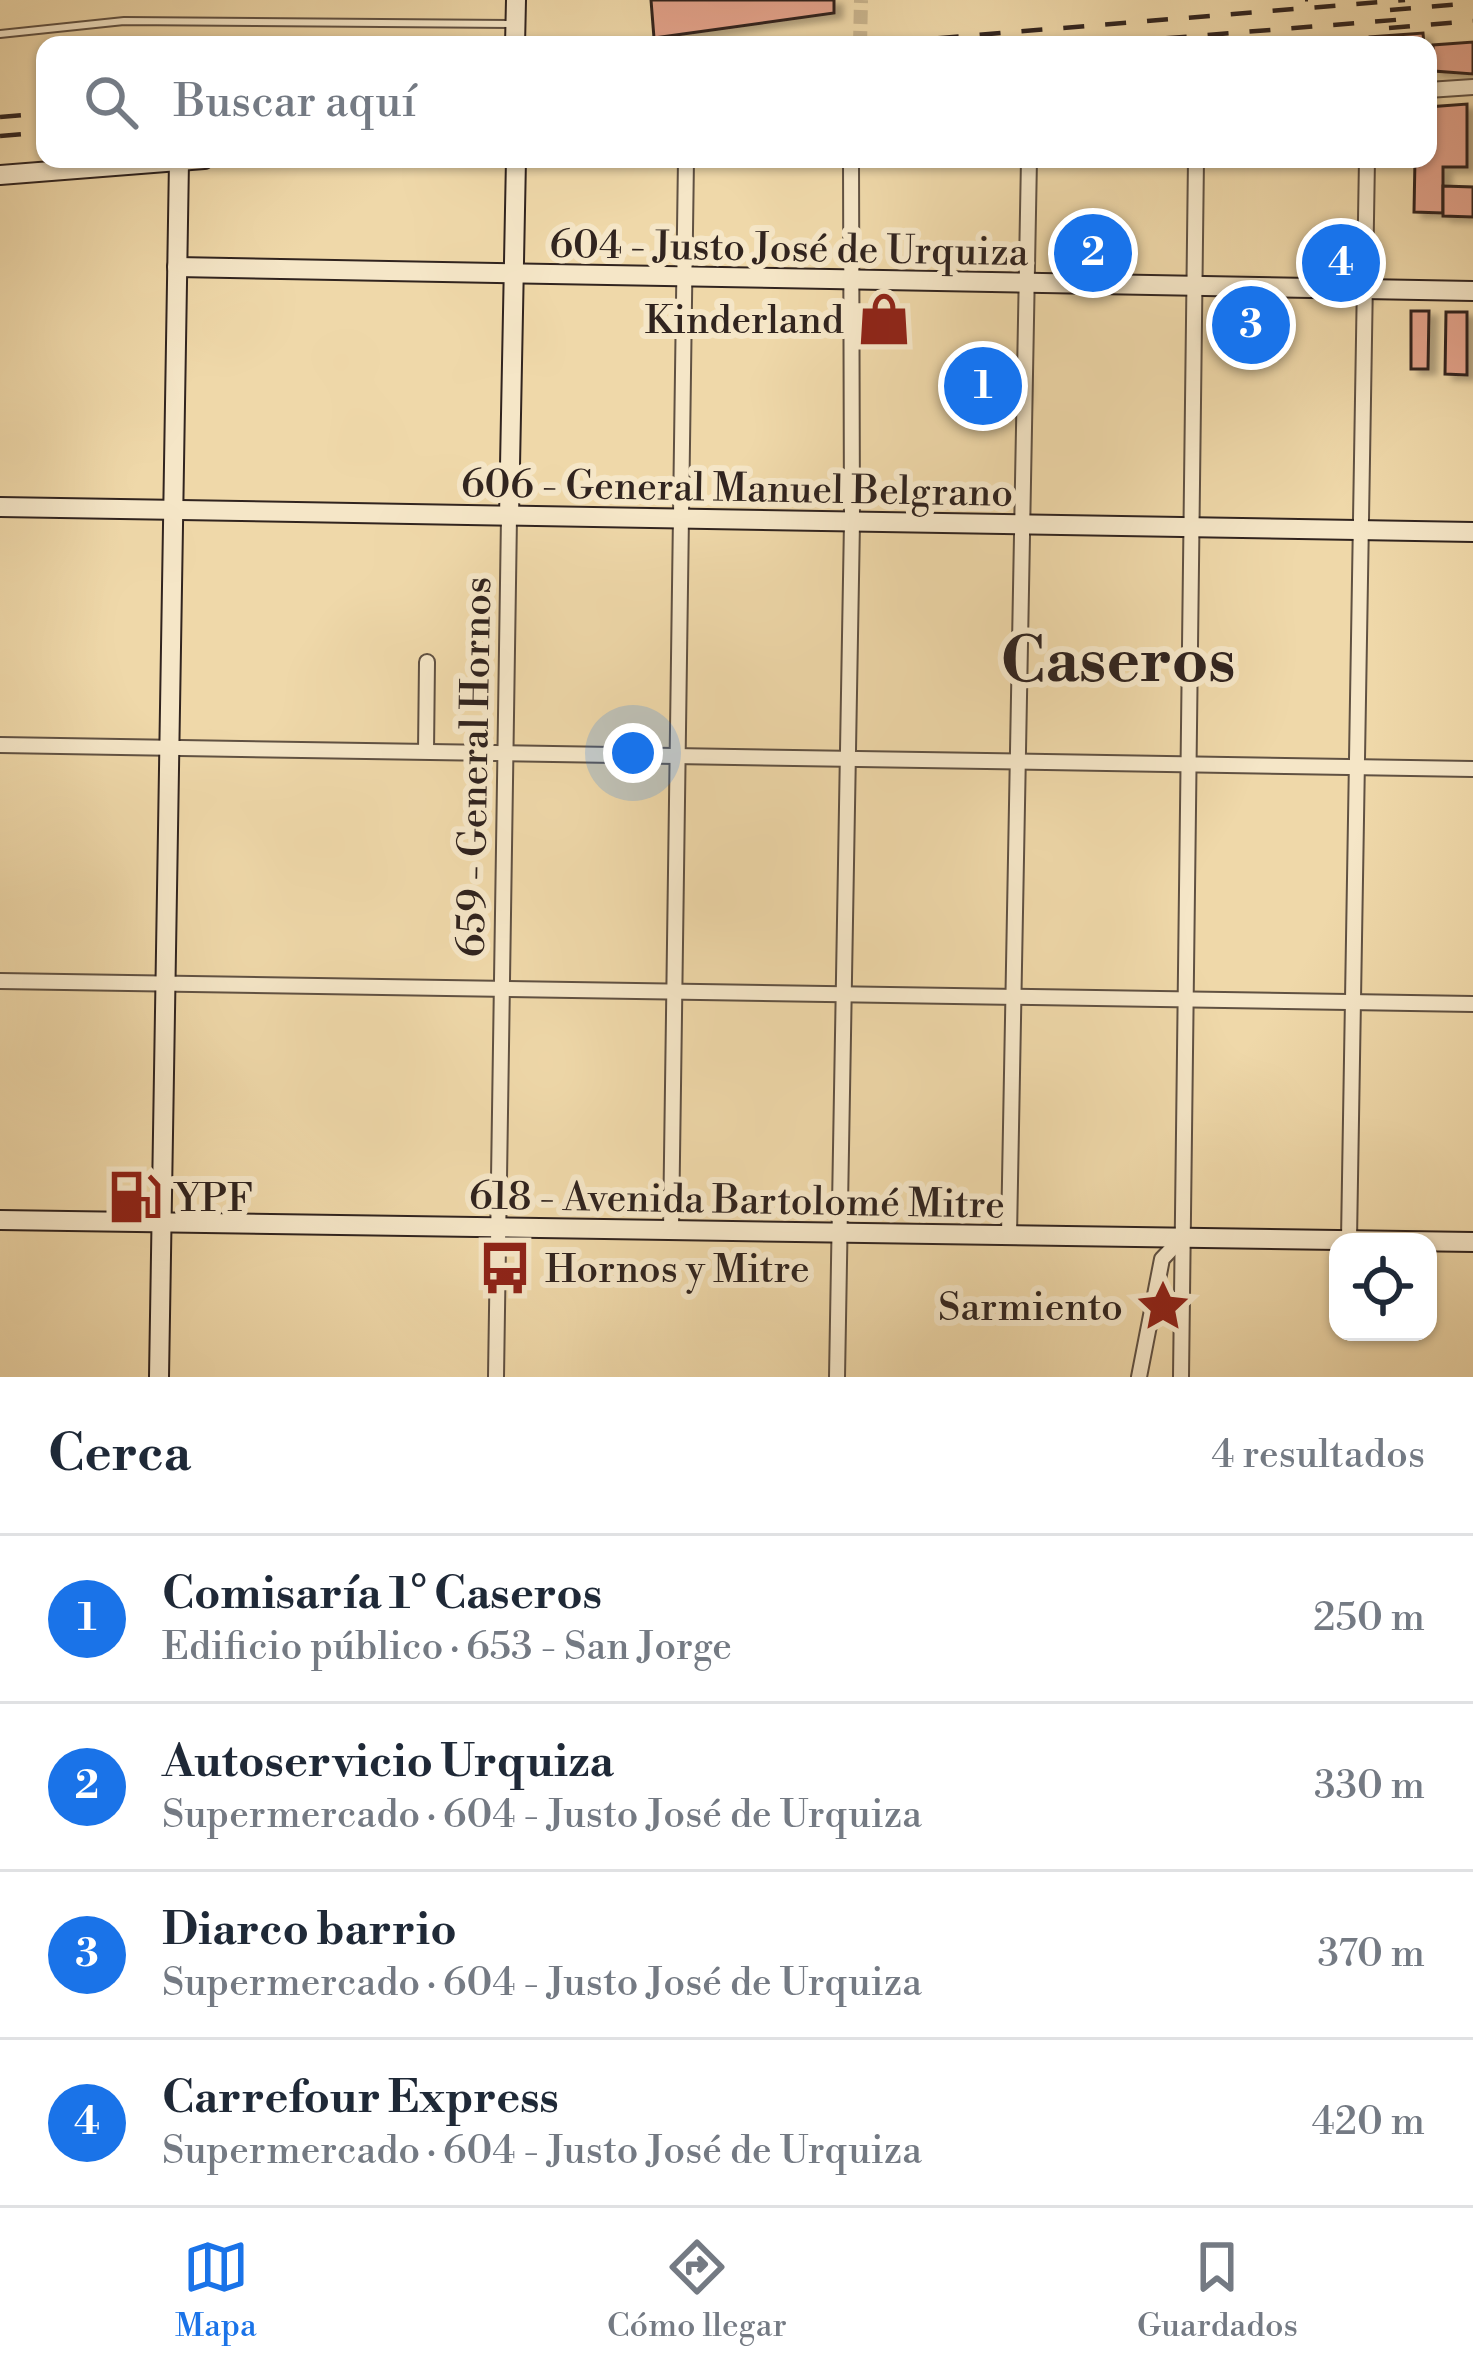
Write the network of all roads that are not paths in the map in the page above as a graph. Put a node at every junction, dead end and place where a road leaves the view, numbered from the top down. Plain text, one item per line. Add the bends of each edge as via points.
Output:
1 (516, 0) edge
2 (515, 24) junction
3 (0, 34) edge
4 (515, 36) edge
5 (1473, 87) edge
6 (1437, 90) edge
7 (90, 168) edge
8 (179, 168) edge
9 (516, 168) edge
10 (686, 168) edge
11 (850, 168) edge
12 (1029, 168) edge
13 (1196, 168) edge
14 (1367, 168) edge
15 (0, 175) edge
16 (177, 267) junction
17 (516, 277) junction
18 (683, 278) junction
19 (851, 280) junction
20 (1024, 282) junction
21 (1194, 285) junction
22 (1366, 288) junction
23 (1473, 291) edge
24 (0, 507) edge
25 (170, 512) junction
26 (509, 518) junction
27 (679, 518) junction
28 (852, 522) junction
29 (1022, 525) junction
30 (1190, 526) junction
31 (1364, 530) junction
32 (1473, 532) edge
33 (427, 662) dead end
34 (0, 746) edge
35 (168, 747) junction
36 (426, 752) junction
37 (508, 754) junction
38 (676, 755) junction
39 (848, 760) junction
40 (1018, 761) junction
41 (1186, 764) junction
42 (1358, 766) junction
43 (1473, 769) edge
44 (0, 981) edge
45 (166, 984) junction
46 (502, 991) junction
47 (675, 992) junction
48 (846, 995) junction
49 (1014, 997) junction
50 (1184, 1000) junction
51 (1354, 1003) junction
52 (1473, 1004) edge
53 (0, 1220) edge
54 (161, 1223) junction
55 (499, 1228) junction
56 (671, 1229) junction
57 (840, 1232) junction
58 (1349, 1233) edge
59 (1010, 1235) junction
60 (1182, 1238) junction
61 (1329, 1238) edge
62 (1437, 1241) edge
63 (1473, 1242) edge
64 (159, 1377) edge
65 (496, 1377) edge
66 (837, 1377) edge
67 (1139, 1377) edge
68 (1181, 1377) edge

1 - 2 street
2 - 3 lane via 124,21
2 - 4 street
5 - 6 street
7 - 15 street
8 - 16 street
9 - 17 street, 659 - General Hornos
10 - 18 street
11 - 19 street
12 - 20 street
13 - 21 street
14 - 22 street
16 - 17 street, 604 - Justo José de Urquiza
16 - 25 street
17 - 18 street, 604 - Justo José de Urquiza
17 - 26 street, 659 - General Hornos
18 - 19 street, 604 - Justo José de Urquiza
18 - 27 street
19 - 20 street, 604 - Justo José de Urquiza
19 - 28 street
20 - 21 street, 604 - Justo José de Urquiza
20 - 29 street
21 - 22 street, 604 - Justo José de Urquiza
21 - 30 street
22 - 23 street, 604 - Justo José de Urquiza
22 - 31 street
24 - 25 street, 606 - General Manuel Belgrano
25 - 26 street, 606 - General Manuel Belgrano
25 - 35 street
26 - 27 street, 606 - General Manuel Belgrano
26 - 37 street, 659 - General Hornos
27 - 28 street, 606 - General Manuel Belgrano
27 - 38 street
28 - 29 street, 606 - General Manuel Belgrano
28 - 39 street
29 - 30 street, 606 - General Manuel Belgrano
29 - 40 street
30 - 31 street, 606 - General Manuel Belgrano
30 - 41 street
31 - 32 street, 606 - General Manuel Belgrano
31 - 42 street
33 - 36 street
34 - 35 street
35 - 36 street
35 - 45 street
36 - 37 street
37 - 38 street
37 - 46 street, 659 - General Hornos
38 - 39 street
38 - 47 street
39 - 40 street
39 - 48 street
40 - 41 street
40 - 49 street
41 - 42 street
41 - 50 street
42 - 43 street
42 - 51 street
44 - 45 street
45 - 46 street
45 - 54 street
46 - 47 street
46 - 55 street, 659 - General Hornos
47 - 48 street
47 - 56 street
48 - 49 street
48 - 57 street
49 - 50 street
49 - 59 street
50 - 51 street
50 - 60 street
51 - 52 street
51 - 58 street
53 - 54 street, 618 - Avenida Bartolomé Mitre
54 - 55 street, 618 - Avenida Bartolomé Mitre
54 - 64 street
55 - 56 street, 618 - Avenida Bartolomé Mitre
55 - 65 street, 659 - General Hornos
56 - 57 street, 618 - Avenida Bartolomé Mitre
57 - 59 street, 618 - Avenida Bartolomé Mitre
57 - 66 street
59 - 60 street, 618 - Avenida Bartolomé Mitre
60 - 61 street, 618 - Avenida Bartolomé Mitre
60 - 67 street via 1162,1259
60 - 68 street
62 - 63 street, 618 - Avenida Bartolomé Mitre

